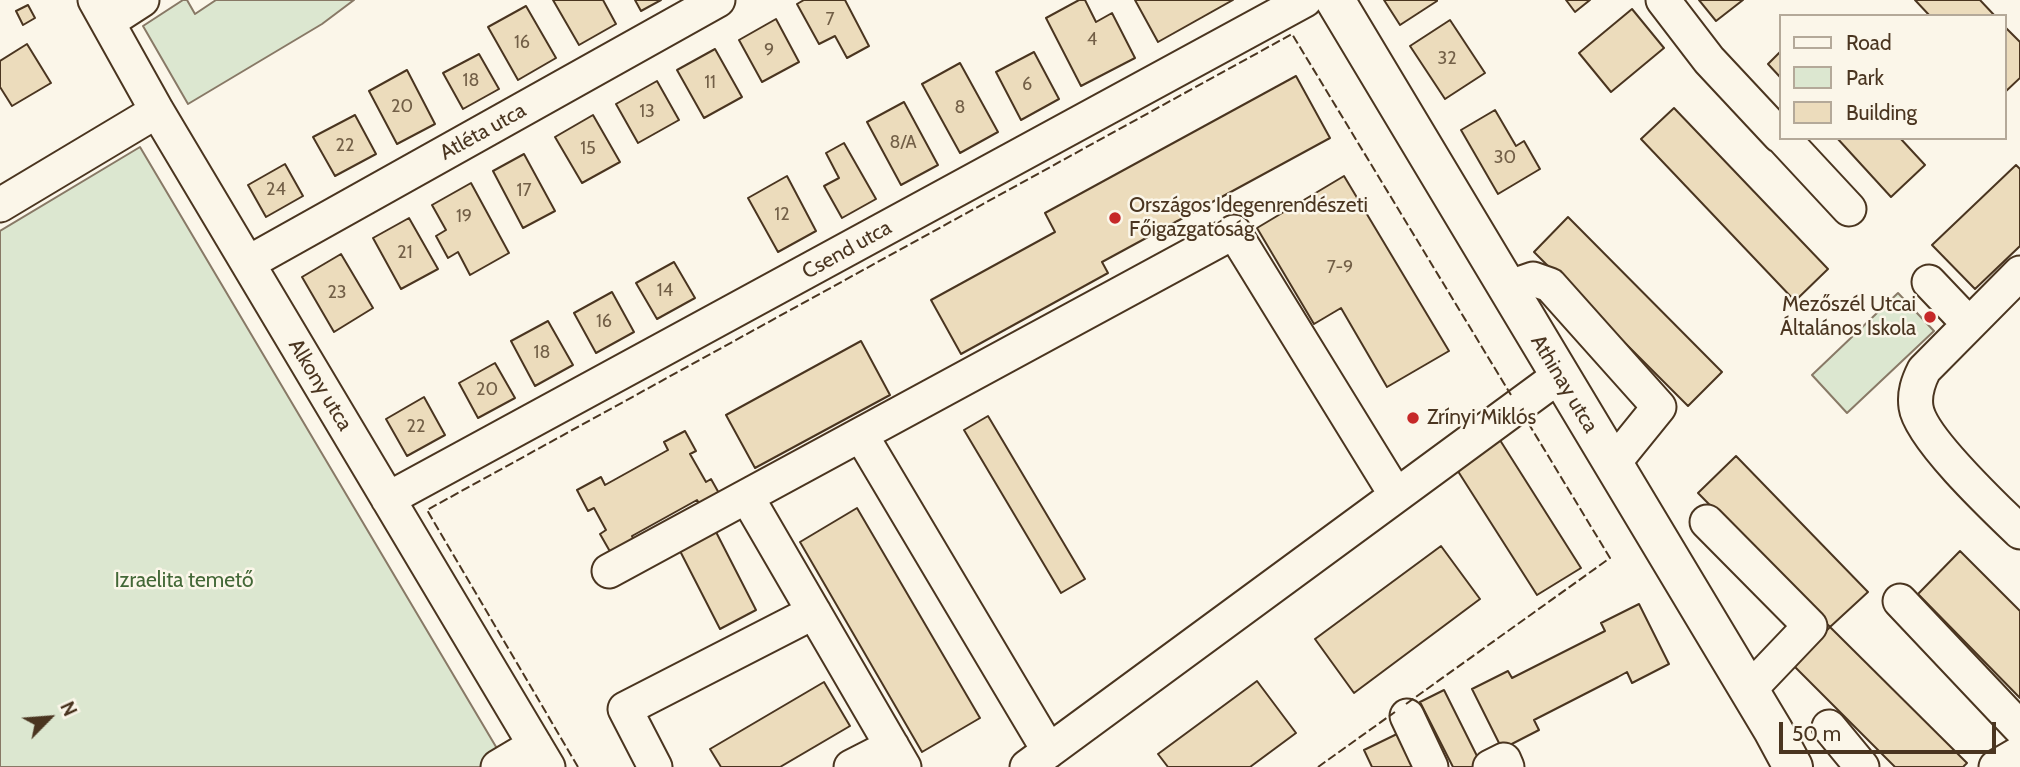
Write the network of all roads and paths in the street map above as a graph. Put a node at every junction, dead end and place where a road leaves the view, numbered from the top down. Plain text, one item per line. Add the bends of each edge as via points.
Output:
1 (142, 0) edge
2 (718, 0) edge
3 (1305, 0) edge
4 (1335, 0) edge
5 (1663, 0) edge
6 (101, 11) edge
7 (157, 111) junction
8 (1778, 133) edge
9 (1785, 140) edge
10 (0, 205) edge
11 (1849, 209) dead end
12 (248, 263) junction
13 (2020, 273) edge
14 (1929, 282) dead end
15 (1507, 288) junction
16 (1968, 324) junction
17 (1559, 376) junction
18 (862, 435) junction
19 (1612, 465) junction
20 (1396, 495) junction
21 (747, 497) junction
22 (388, 499) junction
23 (1707, 522) dead end
24 (2020, 532) edge
25 (609, 571) dead end
26 (1900, 601) dead end
27 (814, 612) junction
28 (1749, 690) junction
29 (1407, 716) dead end
30 (1829, 727) dead end
31 (2020, 728) edge
32 (2020, 753) edge
33 (542, 756) edge
34 (898, 756) edge
35 (1038, 759) edge
36 (498, 767) edge
37 (655, 767) edge
38 (851, 767) edge
39 (1431, 767) edge
40 (1490, 767) edge
41 (1507, 767) edge
42 (1793, 767) edge
43 (1862, 767) edge
44 (1996, 767) edge

1 - 6 street
2 - 12 street, Atléta utca
3 - 22 street, Csend utca
4 - 15 main road, Athinay utca
5 - 8 street via 1709,60
6 - 7 street, Alkony utca
7 - 10 street
7 - 12 street, Alkony utca
9 - 11 street
12 - 22 street, Alkony utca
13 - 16 street
14 - 16 street
15 - 17 main road, Athinay utca
15 - 19 street via 1533,279 1550,285 1659,407
16 - 24 street via 1924,370 1916,388 1916,408 1923,430
17 - 19 main road, Athinay utca
17 - 20 street
18 - 20 street via 1234,232
18 - 21 street
18 - 35 street
19 - 28 main road, Athinay utca
20 - 35 street
21 - 25 street
21 - 27 street
22 - 33 street, Alkony utca
23 - 28 street via 1810,626
26 - 31 street
27 - 34 street
27 - 37 street via 625,709
28 - 42 main road, Athinay utca
29 - 39 street
30 - 43 street
32 - 44 street
33 - 36 street
34 - 38 street
40 - 41 street via 1504,760

